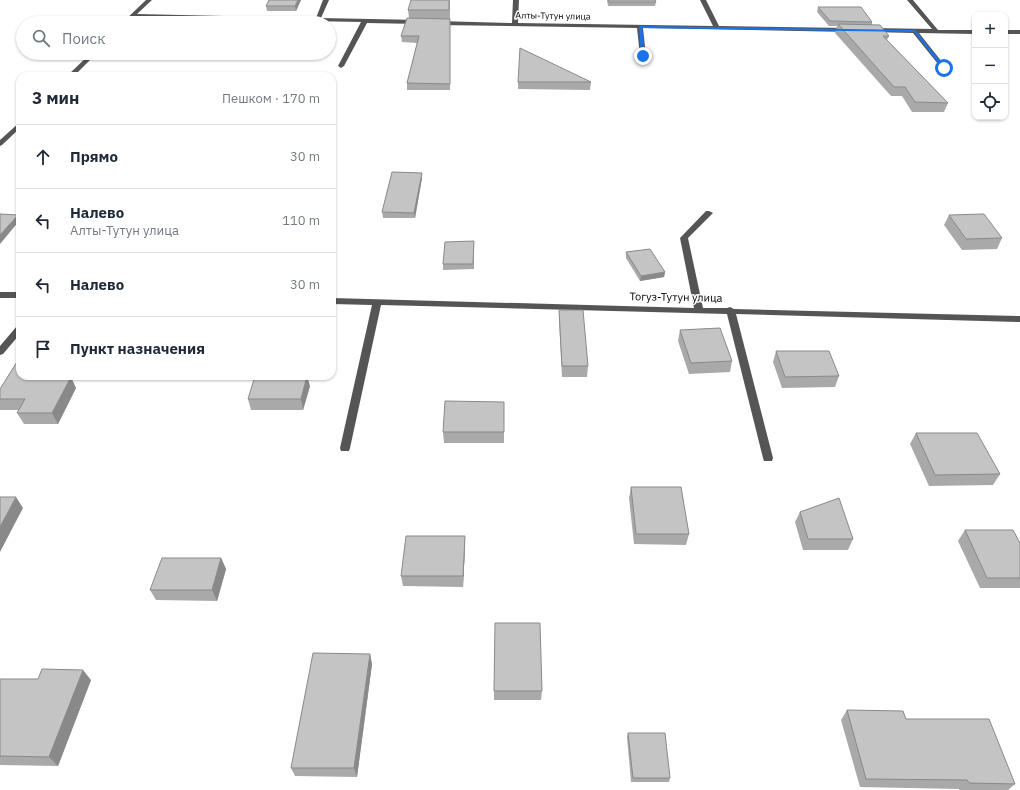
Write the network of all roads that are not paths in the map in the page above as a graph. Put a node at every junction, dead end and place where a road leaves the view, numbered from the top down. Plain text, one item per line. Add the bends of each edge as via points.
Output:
1 (149, 0) edge
2 (326, 0) edge
3 (516, 0) edge
4 (703, 0) edge
5 (910, 0) edge
6 (131, 16) edge
7 (320, 16) edge
8 (336, 20) edge
9 (365, 21) junction
10 (515, 24) junction
11 (640, 27) junction
12 (717, 28) junction
13 (859, 30) edge
14 (867, 30) edge
15 (915, 31) junction
16 (936, 31) junction
17 (972, 32) edge
18 (1008, 32) edge
19 (1020, 32) edge
20 (643, 56) dead end
21 (87, 60) edge
22 (341, 66) dead end
23 (944, 68) dead end
24 (74, 72) edge
25 (16, 128) edge
26 (0, 144) edge
27 (708, 213) dead end
28 (0, 295) edge
29 (16, 295) edge
30 (336, 301) edge
31 (377, 302) junction
32 (699, 310) junction
33 (730, 310) junction
34 (1020, 319) edge
35 (16, 333) edge
36 (0, 352) edge
37 (346, 448) dead end
38 (768, 458) dead end

1 - 6 street
2 - 7 street
3 - 10 street
4 - 12 street
5 - 16 street
8 - 9 street, Алты-Тутун улица
9 - 10 street, Алты-Тутун улица
9 - 22 street
10 - 11 street, Алты-Тутун улица
11 - 12 street, Алты-Тутун улица
11 - 20 street
12 - 13 street, Алты-Тутун улица
14 - 15 street
15 - 16 street
15 - 23 street
16 - 17 street
18 - 19 street
21 - 24 street
25 - 26 street
27 - 32 street via 684,238
28 - 29 street
30 - 31 street, Тогуз-Тутун улица
31 - 32 street, Тогуз-Тутун улица
31 - 37 street
32 - 33 street, Тогуз-Тутун улица
33 - 34 street, Тогуз-Тутун улица
33 - 38 street
35 - 36 street

